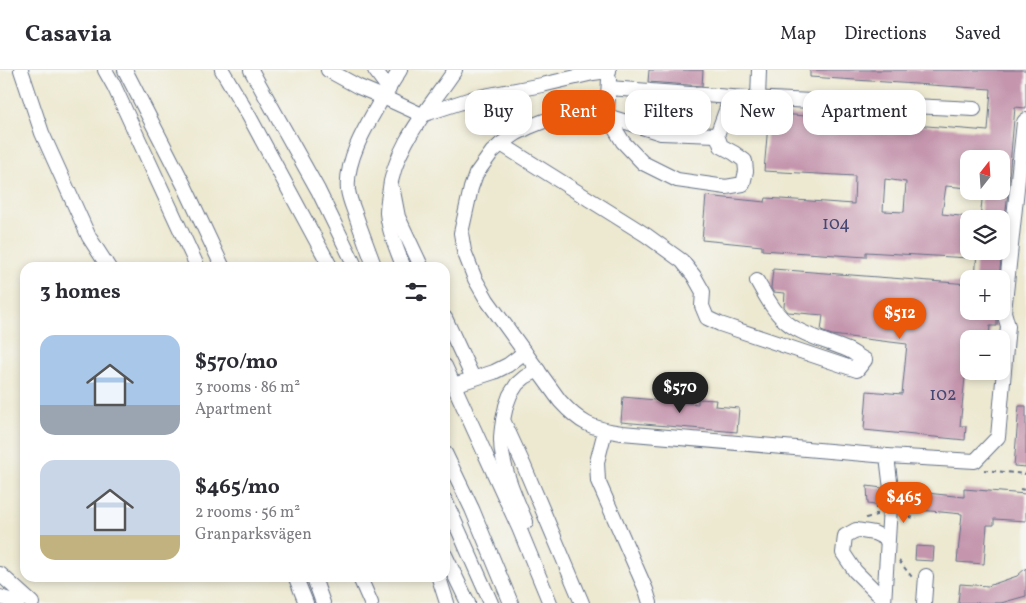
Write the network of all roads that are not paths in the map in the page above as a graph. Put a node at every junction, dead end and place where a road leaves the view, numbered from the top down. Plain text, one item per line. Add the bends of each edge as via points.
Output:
1 (105, 70) edge
2 (125, 70) edge
3 (222, 70) edge
4 (251, 70) edge
5 (328, 70) edge
6 (375, 70) edge
7 (400, 70) edge
8 (455, 70) edge
9 (609, 70) edge
10 (759, 70) edge
11 (24, 74) edge
12 (609, 88) joint
13 (758, 90) edge
14 (386, 93) junction
15 (721, 96) edge
16 (793, 101) edge
17 (974, 110) dead end
18 (422, 115) junction
19 (615, 119) edge
20 (1026, 120) edge
21 (542, 122) edge
22 (721, 124) edge
23 (615, 128) edge
24 (717, 135) junction
25 (501, 144) junction
26 (390, 181) junction
27 (320, 245) junction
28 (105, 262) edge
29 (195, 262) edge
30 (219, 262) edge
31 (323, 262) edge
32 (328, 262) edge
33 (353, 262) edge
34 (373, 262) edge
35 (402, 262) edge
36 (419, 262) edge
37 (757, 281) dead end
38 (450, 329) edge
39 (525, 352) junction
40 (538, 370) junction
41 (450, 377) edge
42 (473, 378) junction
43 (454, 385) junction
44 (503, 420) junction
45 (605, 431) junction
46 (450, 452) edge
47 (887, 456) junction
48 (450, 463) edge
49 (892, 488) dead end
50 (890, 507) dead end
51 (472, 509) junction
52 (450, 511) edge
53 (887, 539) junction
54 (450, 565) edge
55 (0, 574) edge
56 (919, 576) road end
57 (298, 582) edge
58 (315, 582) edge
59 (362, 582) edge
60 (440, 582) edge
61 (545, 589) junction
62 (0, 597) edge
63 (884, 602) edge
64 (18, 603) edge
65 (32, 603) edge
66 (306, 603) edge
67 (323, 603) edge
68 (371, 603) edge
69 (448, 603) edge
70 (468, 603) edge
71 (491, 603) edge
72 (511, 603) edge
73 (550, 603) edge
74 (582, 603) edge
75 (650, 603) edge
76 (924, 603) edge

1 - 29 street
2 - 30 street
3 - 27 street
4 - 33 street via 318,190
5 - 14 street via 359,87
6 - 14 street
7 - 14 street
8 - 18 street
9 - 12 street
9 - 18 street via 474,98
10 - 13 street
11 - 28 street via 42,133 89,237
12 - 15 street
14 - 18 street
14 - 34 street via 355,151 348,180 349,196
16 - 17 street
18 - 26 street via 407,139
19 - 24 street via 661,134
20 - 47 street via 1004,312 1008,326 998,437 976,461
21 - 25 street
22 - 24 street
23 - 24 street via 643,164 678,180 726,187 743,184 744,161 720,146
25 - 37 street via 682,261 703,292 702,306 707,318 857,370 865,360 789,325
25 - 39 street via 476,174 461,233 475,280
26 - 35 street via 387,212
26 - 36 street via 398,217
27 - 31 street
27 - 32 street
38 - 42 street
39 - 40 street
39 - 42 street via 494,372
40 - 44 street via 517,384 510,395
40 - 45 street via 572,414
41 - 43 street
42 - 43 street
43 - 61 street
44 - 61 street via 503,458 540,563
44 - 74 street
45 - 47 street
45 - 75 street via 597,462 598,481
46 - 51 street
47 - 49 street
48 - 51 street
50 - 53 street
51 - 72 street
52 - 71 street
53 - 63 street
53 - 63 street via 874,532 856,530 845,536 843,553
54 - 70 street
55 - 65 street
56 - 76 street
57 - 66 street
58 - 67 street
59 - 68 street
60 - 69 street
61 - 73 street
62 - 64 street

